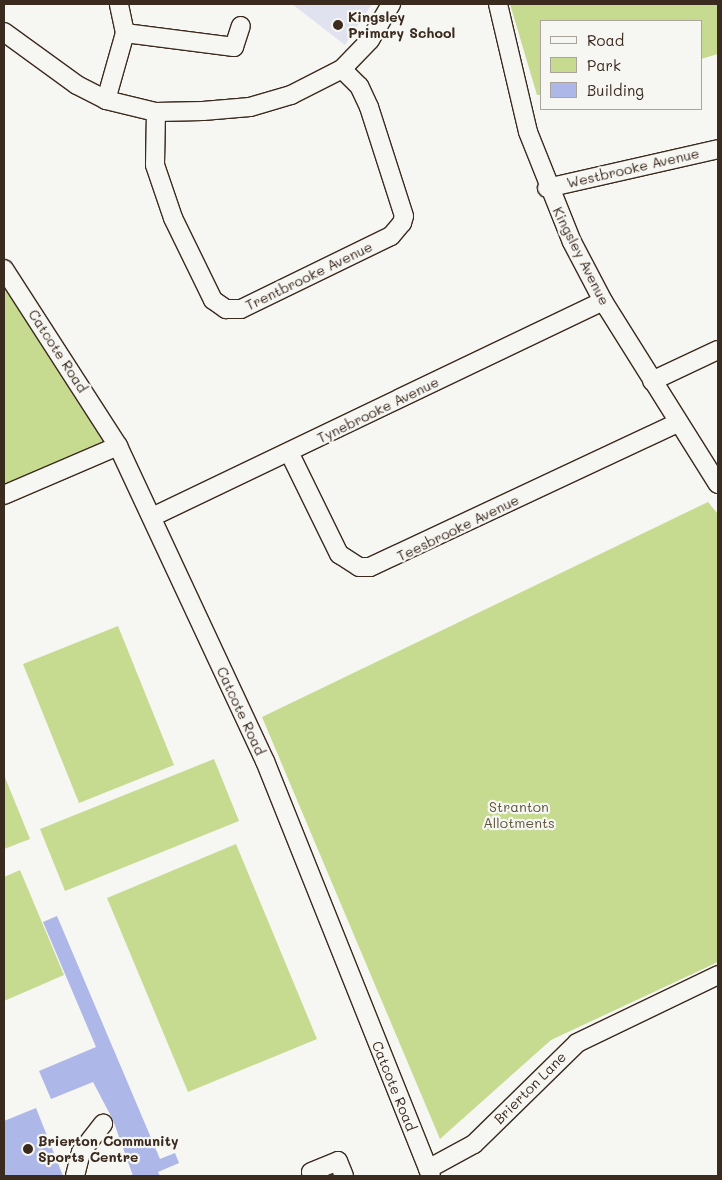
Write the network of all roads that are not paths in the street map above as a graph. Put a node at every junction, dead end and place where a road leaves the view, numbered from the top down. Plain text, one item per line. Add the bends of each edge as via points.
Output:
1 (119, 4) edge
2 (391, 4) edge
3 (498, 4) edge
4 (241, 26) dead end
5 (4, 32) edge
6 (125, 33) junction
7 (342, 69) junction
8 (106, 100) junction
9 (156, 112) junction
10 (718, 149) edge
11 (547, 188) junction
12 (4, 269) edge
13 (603, 301) junction
14 (718, 350) edge
15 (652, 381) junction
16 (678, 423) junction
17 (118, 446) junction
18 (290, 452) junction
19 (718, 484) edge
20 (4, 495) edge
21 (152, 517) junction
22 (718, 975) edge
23 (103, 1124) dead end
24 (429, 1173) edge
25 (75, 1176) edge
26 (312, 1176) edge
27 (344, 1176) edge

1 - 6 street
2 - 7 street via 370,40
3 - 11 street, Kingsley Avenue via 528,132
4 - 6 street via 234,47
5 - 8 street via 77,85
6 - 8 street
7 - 9 street via 292,95 250,106
7 - 9 street, Trentbrooke Avenue via 359,86 369,107 404,216 402,223 391,236 241,309 226,309 213,300 173,218 155,166
8 - 9 street
10 - 11 street, Westbrooke Avenue
11 - 13 street, Kingsley Avenue
12 - 17 street, Catcote Road
13 - 15 street, Kingsley Avenue
13 - 18 street, Tynebrooke Avenue
14 - 15 street
15 - 16 street, Kingsley Avenue
16 - 18 street, Teesbrooke Avenue via 370,567 354,564 339,554
16 - 19 street, Kingsley Avenue via 710,463
17 - 20 street
17 - 21 street, Catcote Road
18 - 21 street, Tynebrooke Avenue
21 - 24 street, Catcote Road via 265,761
22 - 24 street, Brierton Lane via 577,1042 474,1144
23 - 25 street via 81,1152
26 - 27 street via 311,1172 338,1161

